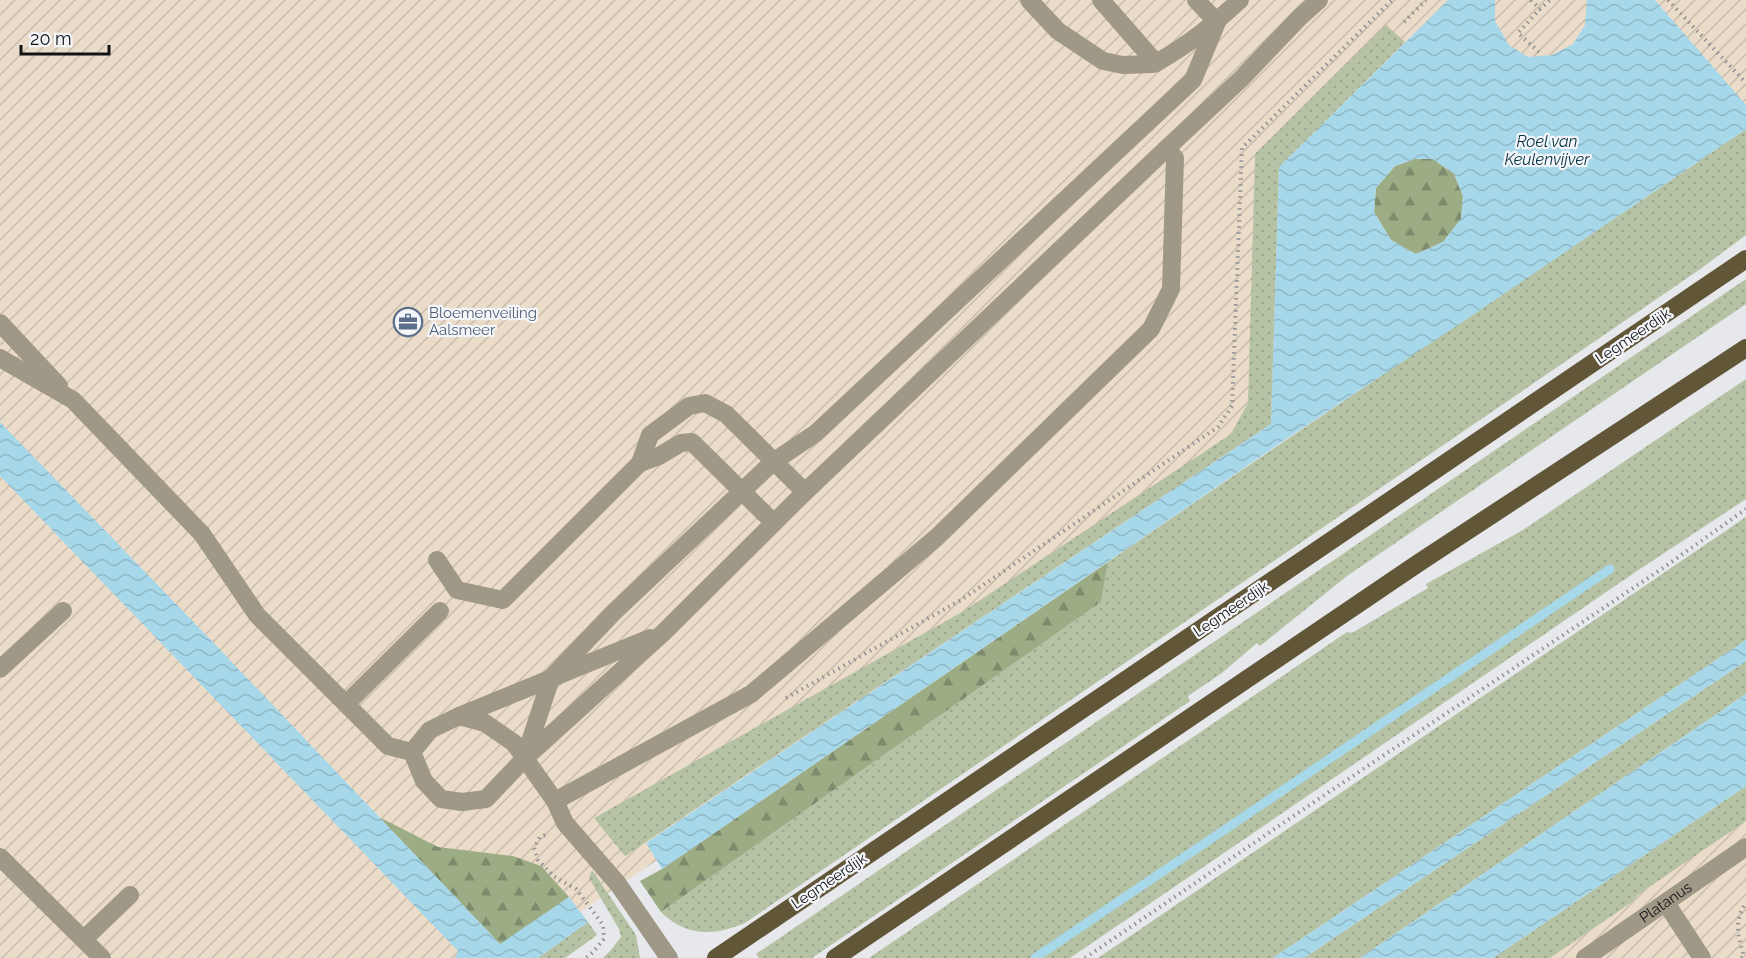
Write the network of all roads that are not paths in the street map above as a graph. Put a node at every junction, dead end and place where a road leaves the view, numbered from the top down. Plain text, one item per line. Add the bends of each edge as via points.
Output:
1 (1029, 0) edge
2 (1101, 0) edge
3 (1196, 0) edge
4 (1240, 0) edge
5 (1308, 0) edge
6 (1319, 0) edge
7 (1300, 17) junction
8 (1217, 22) junction
9 (1156, 63) junction
10 (1167, 148) junction
11 (1746, 259) edge
12 (0, 323) edge
13 (1746, 348) edge
14 (0, 358) edge
15 (73, 400) junction
16 (773, 462) junction
17 (640, 463) junction
18 (742, 492) junction
19 (805, 492) junction
20 (774, 523) junction
21 (437, 560) dead end
22 (63, 611) dead end
23 (440, 611) dead end
24 (663, 633) junction
25 (0, 669) edge
26 (551, 678) junction
27 (346, 704) junction
28 (459, 716) junction
29 (412, 752) junction
30 (524, 759) junction
31 (555, 801) junction
32 (1746, 847) edge
33 (0, 857) edge
34 (130, 895) dead end
35 (1666, 903) junction
36 (84, 939) junction
37 (102, 958) edge
38 (669, 958) edge
39 (716, 958) edge
40 (835, 958) edge
41 (1585, 958) edge
42 (1702, 958) edge

1 - 9 street via 1058,31 1103,61 1124,65
2 - 9 street
3 - 8 street
4 - 8 street
5 - 7 street
6 - 7 street
7 - 10 street
8 - 9 street
8 - 16 street via 1193,80 816,433
10 - 19 street
10 - 31 street via 1175,158 1171,289 1150,329 937,537 751,694
11 - 39 main road, Legmeerdijk
12 - 15 street
13 - 40 main road via 1400,575
14 - 15 street
15 - 27 street via 202,534 257,615
16 - 17 street via 726,414 705,403 689,406 650,435
16 - 18 street
16 - 19 street
17 - 18 street via 681,442 693,442
17 - 21 street via 503,600 458,590
18 - 20 street
18 - 26 street via 613,613
19 - 20 street
20 - 24 street
22 - 25 street
23 - 27 street
24 - 26 street
24 - 30 street
26 - 28 street
26 - 30 street
27 - 29 street via 388,746
28 - 29 street via 430,730
28 - 30 street via 485,723 514,743
29 - 30 street via 424,781 441,799 462,802 486,799
30 - 31 street
31 - 38 street via 565,823 618,884
32 - 35 street, Platanus
33 - 36 street
34 - 36 street
35 - 41 street, Platanus
35 - 42 street
36 - 37 street

